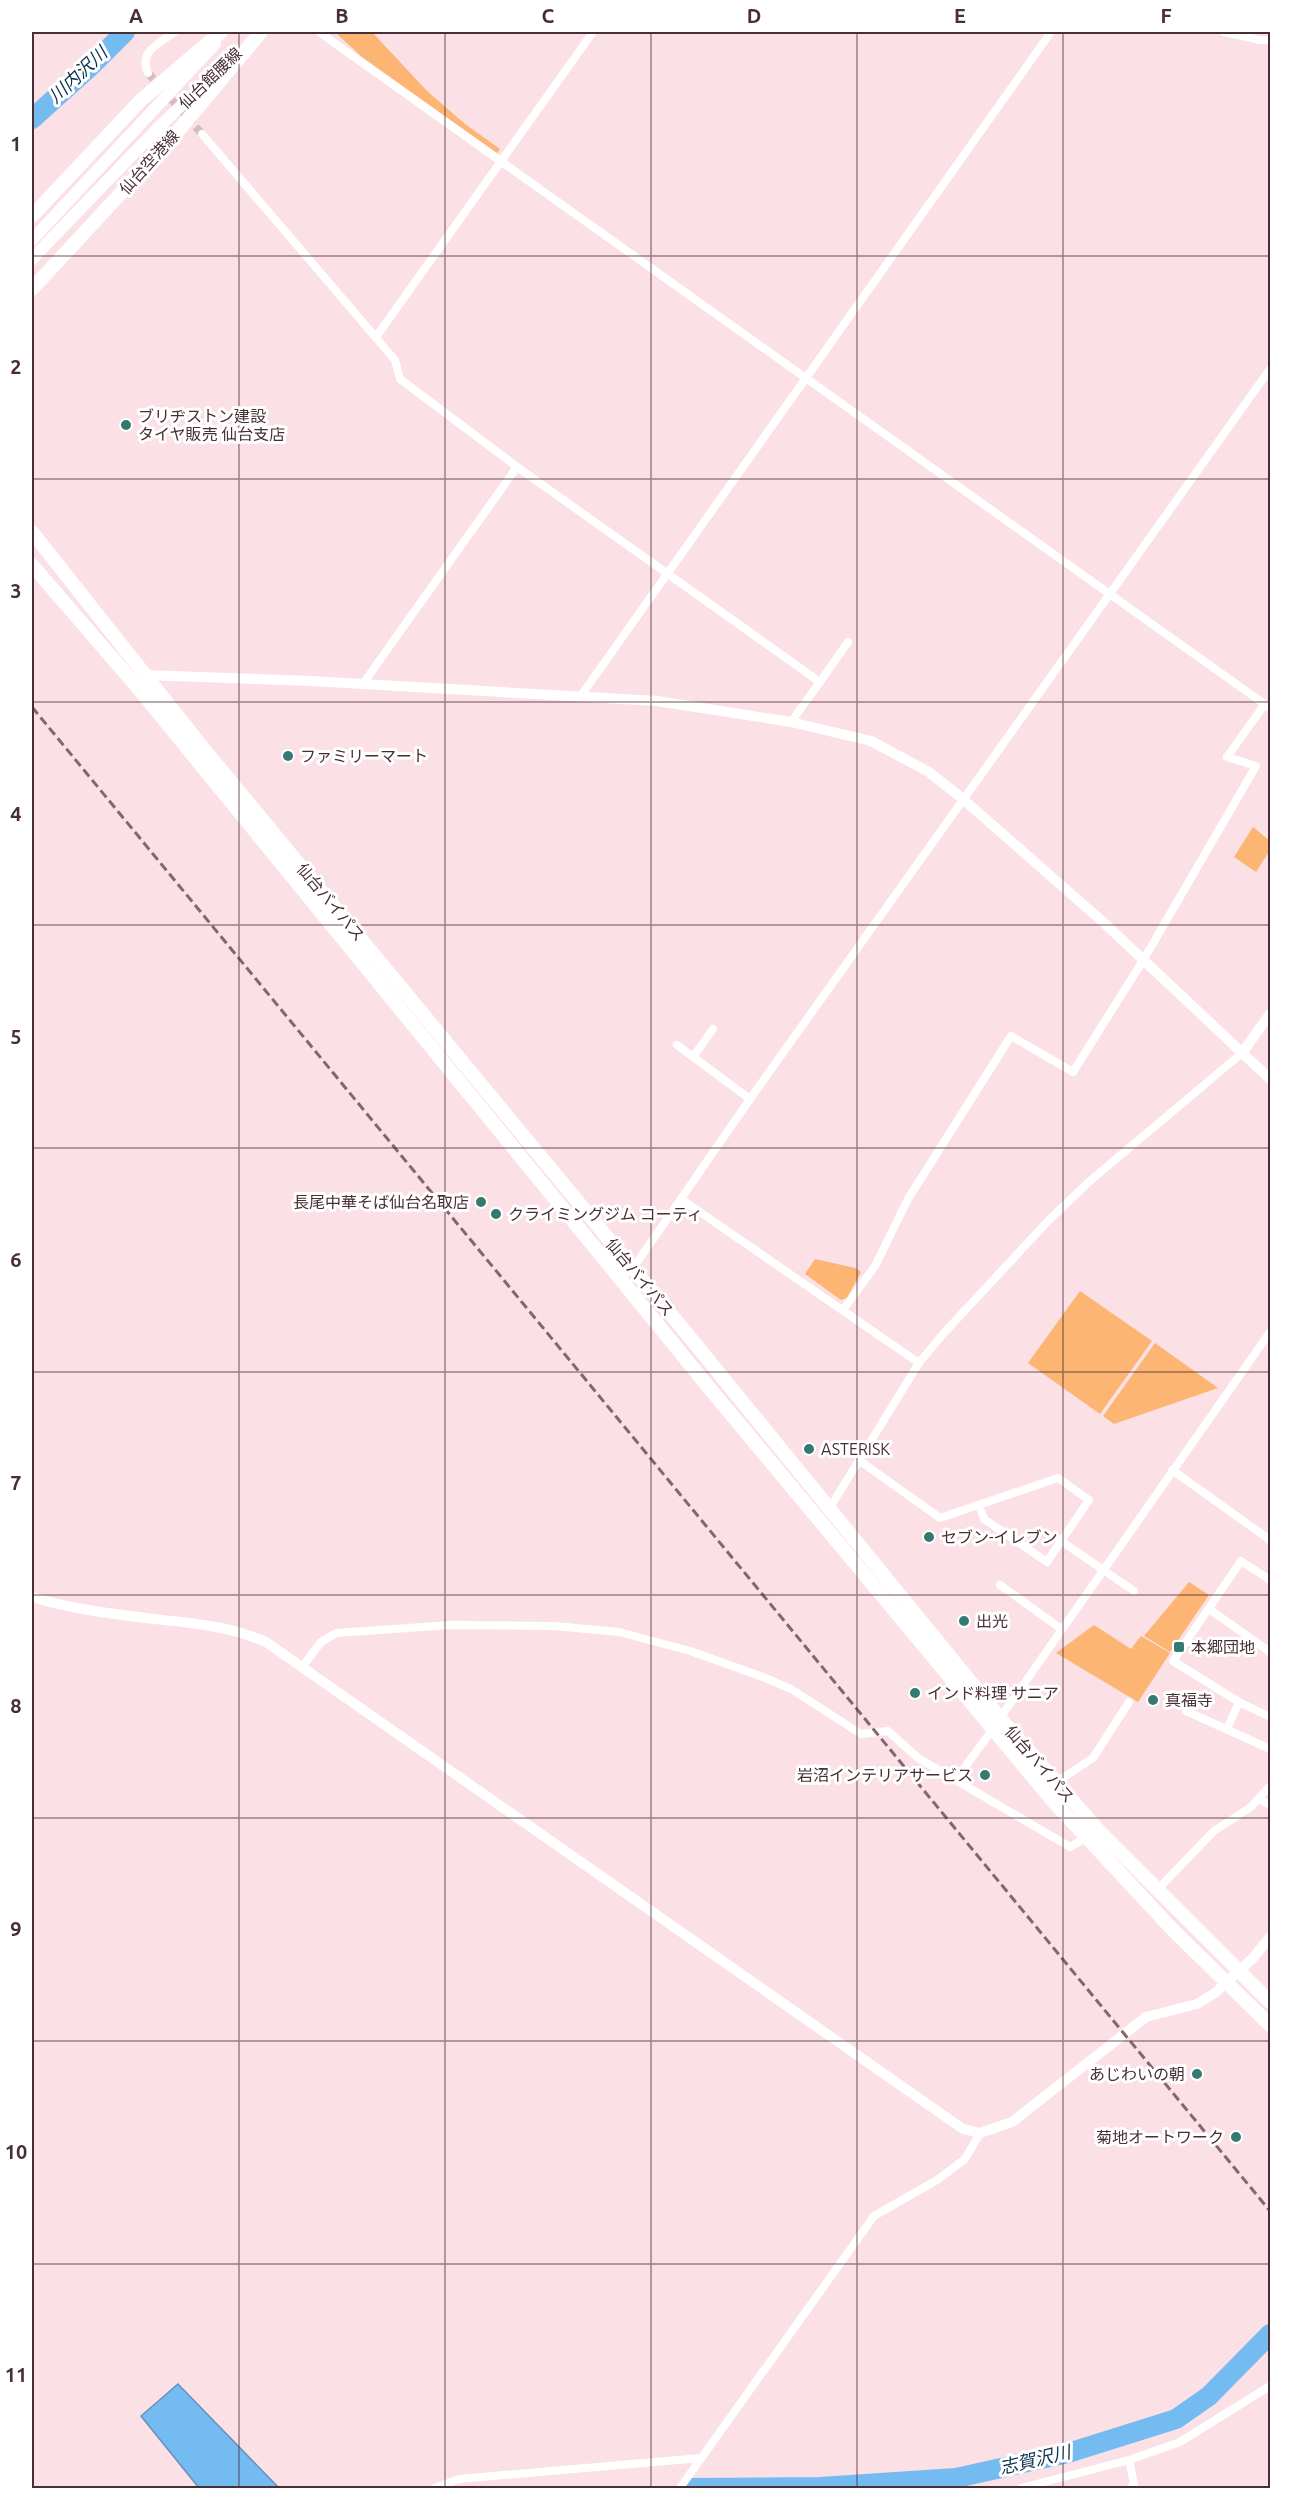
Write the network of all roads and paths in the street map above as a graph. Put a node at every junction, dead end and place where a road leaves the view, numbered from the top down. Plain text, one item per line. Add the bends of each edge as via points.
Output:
1 (175, 32) edge
2 (221, 32) edge
3 (226, 32) edge
4 (260, 32) edge
5 (319, 32) edge
6 (593, 32) edge
7 (1051, 32) edge
8 (1224, 32) edge
9 (1270, 40) edge
10 (148, 73) dead end
11 (202, 134) tunnel mouth
12 (501, 160) junction
13 (32, 216) edge
14 (32, 240) edge
15 (33, 257) edge
16 (32, 289) edge
17 (376, 337) junction
18 (1270, 369) edge
19 (806, 376) junction
20 (517, 467) junction
21 (32, 532) edge
22 (32, 565) edge
23 (668, 575) junction
24 (1111, 593) junction
25 (848, 642) dead end
26 (144, 675) junction
27 (820, 682) junction
28 (362, 685) junction
29 (580, 697) junction
30 (1268, 706) edge
31 (791, 722) junction
32 (964, 800) junction
33 (1144, 959) junction
34 (1270, 1014) edge
35 (713, 1029) dead end
36 (677, 1045) dead end
37 (1242, 1053) junction
38 (693, 1057) junction
39 (1270, 1079) edge
40 (750, 1099) junction
41 (681, 1199) junction
42 (632, 1269) junction
43 (621, 1279) junction
44 (843, 1310) junction
45 (1270, 1332) edge
46 (919, 1362) junction
47 (860, 1461) junction
48 (1172, 1470) junction
49 (979, 1505) junction
50 (829, 1509) junction
51 (1270, 1540) edge
52 (1061, 1541) junction
53 (1101, 1570) junction
54 (1270, 1580) edge
55 (1000, 1585) dead end
56 (1134, 1591) dead end
57 (32, 1597) edge
58 (1209, 1609) junction
59 (1060, 1628) junction
60 (1270, 1652) edge
61 (303, 1666) junction
62 (1129, 1702) dead end
63 (1239, 1702) junction
64 (1186, 1711) dead end
65 (1270, 1717) edge
66 (996, 1723) junction
67 (1227, 1729) junction
68 (1270, 1749) edge
69 (956, 1779) junction
70 (1056, 1783) junction
71 (1270, 1786) edge
72 (1259, 1799) junction
73 (1270, 1805) edge
74 (1086, 1838) junction
75 (1158, 1889) junction
76 (1270, 1937) edge
77 (1239, 1970) junction
78 (1226, 1982) junction
79 (1270, 2002) edge
80 (1270, 2025) edge
81 (980, 2133) junction
82 (1270, 2386) edge
83 (1129, 2460) junction
84 (699, 2461) junction
85 (435, 2488) edge
86 (680, 2488) edge
87 (1021, 2488) edge
88 (1131, 2488) edge

1 - 10 street via 146,54
2 - 13 main road via 141,100
3 - 14 main road, 仙台館腰線
4 - 15 main road, 仙台館腰線 via 160,126
4 - 16 main road, 仙台空港線 via 173,136
5 - 12 street
6 - 12 street
7 - 19 street
8 - 9 street
11 - 17 street
12 - 17 street
12 - 19 street
17 - 20 street via 395,360 400,379
18 - 24 street
19 - 23 street
19 - 24 street
20 - 23 street
20 - 28 street
21 - 26 main road, 仙台バイパス
22 - 43 main road, 仙台バイパス via 140,689
23 - 27 street
23 - 29 street
24 - 30 street
24 - 32 street
25 - 27 street
26 - 28 street
26 - 42 main road, 仙台バイパス
27 - 31 street
28 - 29 street
29 - 31 street via 657,701
30 - 33 street via 1227,757 1256,766
31 - 32 street via 871,741 929,772
32 - 33 street
32 - 40 street
33 - 37 street
33 - 44 street via 1073,1072 1011,1036 908,1199 875,1266
34 - 37 street
35 - 38 street
36 - 38 street
37 - 39 street
37 - 46 street via 1082,1188
38 - 40 street
40 - 41 street
41 - 42 street
41 - 44 street
42 - 43 street
42 - 50 main road, 仙台バイパス
43 - 66 main road, 仙台バイパス
44 - 46 street
45 - 48 street
46 - 47 street
47 - 49 street via 940,1518
47 - 50 street
48 - 51 street
48 - 53 street
49 - 52 street via 984,1519 1047,1562
49 - 52 street via 1058,1479 1089,1500
50 - 66 main road, 仙台バイパス
52 - 53 street
53 - 56 street
53 - 59 street
54 - 58 street via 1241,1560
55 - 59 street
57 - 61 street via 87,1610 242,1631
58 - 60 street
58 - 63 street via 1173,1661
59 - 66 street
61 - 69 street via 321,1641 336,1633 452,1625 574,1627 619,1632 690,1651 763,1677 791,1689 861,1734 888,1731 918,1758
61 - 81 street via 942,2115 963,2129
62 - 70 street via 1093,1758
63 - 65 street
63 - 67 street
64 - 67 street
66 - 69 street
66 - 70 main road, 仙台バイパス
66 - 74 main road, 仙台バイパス
67 - 68 street
69 - 74 street via 1070,1847
70 - 75 main road, 仙台バイパス
71 - 72 street
72 - 73 street
72 - 75 street via 1214,1832
74 - 78 main road, 仙台バイパス
75 - 77 main road, 仙台バイパス
76 - 77 street
77 - 78 street
77 - 79 main road, 仙台バイパス
78 - 80 main road, 仙台バイパス
78 - 81 street via 1197,2004 1146,2017 1012,2122
81 - 84 street via 965,2159 937,2181 874,2216
82 - 83 street via 1180,2442
83 - 87 street
83 - 88 street via 1134,2484
84 - 85 street via 459,2479
84 - 86 street

